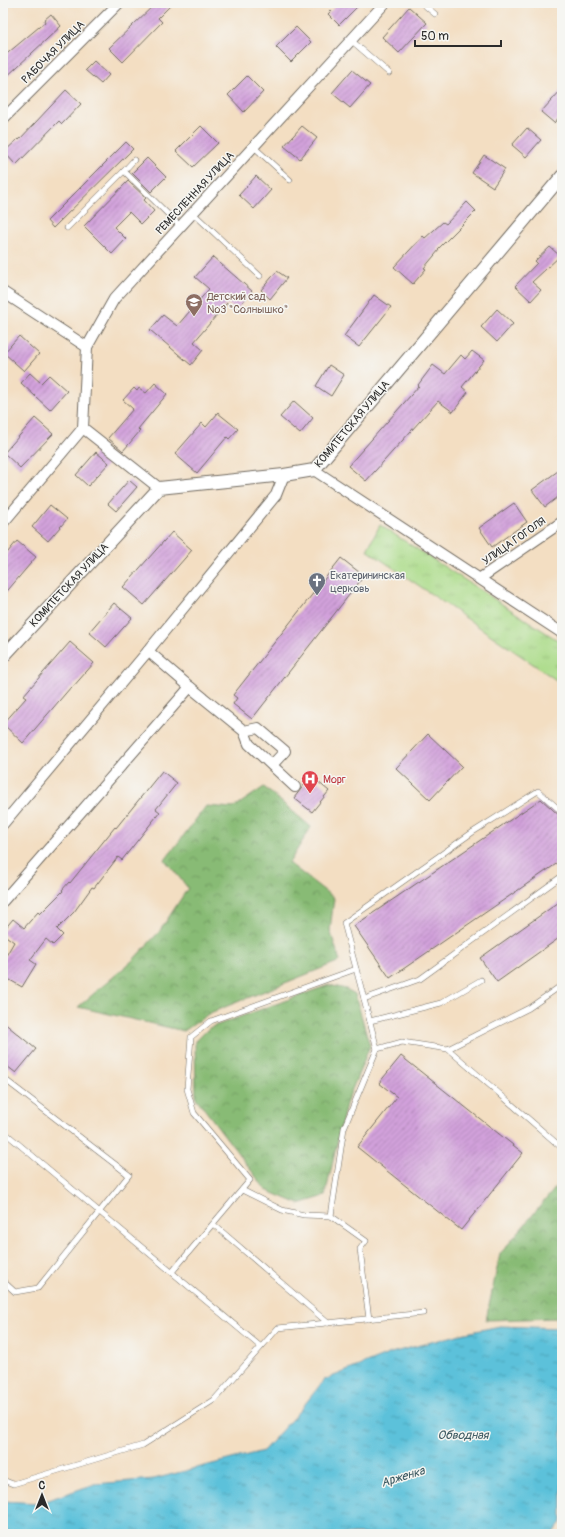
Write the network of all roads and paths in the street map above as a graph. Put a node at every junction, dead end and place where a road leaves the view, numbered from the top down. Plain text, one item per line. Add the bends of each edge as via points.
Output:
1 (119, 3) edge
2 (385, 3) edge
3 (422, 3) edge
4 (435, 14) dead end
5 (352, 41) junction
6 (389, 73) dead end
7 (3, 119) edge
8 (254, 147) junction
9 (134, 160) dead end
10 (124, 171) junction
11 (562, 176) edge
12 (290, 180) dead end
13 (193, 213) junction
14 (181, 227) junction
15 (67, 228) dead end
16 (260, 276) dead end
17 (3, 292) edge
18 (87, 347) junction
19 (83, 428) junction
20 (314, 470) junction
21 (284, 475) junction
22 (159, 488) junction
23 (562, 522) edge
24 (3, 523) edge
25 (479, 580) junction
26 (562, 633) edge
27 (148, 651) junction
28 (3, 657) edge
29 (190, 687) junction
30 (244, 731) junction
31 (272, 765) junction
32 (295, 787) dead end
33 (562, 812) edge
34 (3, 824) edge
35 (562, 876) edge
36 (3, 902) edge
37 (356, 969) junction
38 (481, 980) dead end
39 (562, 985) edge
40 (364, 999) junction
41 (370, 1022) junction
42 (377, 1049) junction
43 (448, 1049) junction
44 (3, 1078) edge
45 (3, 1131) edge
46 (562, 1148) edge
47 (242, 1190) junction
48 (100, 1211) junction
49 (331, 1216) junction
50 (212, 1224) junction
51 (172, 1272) junction
52 (3, 1281) edge
53 (424, 1313) dead end
54 (369, 1319) junction
55 (328, 1323) junction
56 (260, 1347) junction
57 (3, 1480) edge

1 - 7 street, РАБОЧАЯ УЛИЦА
2 - 5 street, РЕМЕСЛЕННАЯ УЛИЦА
3 - 4 lane
5 - 6 lane
5 - 8 street, РЕМЕСЛЕННАЯ УЛИЦА
8 - 12 lane
8 - 13 street, РЕМЕСЛЕННАЯ УЛИЦА
9 - 10 lane
10 - 14 lane
10 - 15 lane
11 - 20 street, КОМИТЕТСКАЯ УЛИЦА
13 - 14 street, РЕМЕСЛЕННАЯ УЛИЦА
13 - 16 lane
14 - 18 street, РЕМЕСЛЕННАЯ УЛИЦА via 114,299
17 - 18 street
18 - 19 street, РЕМЕСЛЕННАЯ УЛИЦА
19 - 22 street
19 - 24 street
20 - 21 street, КОМИТЕТСКАЯ УЛИЦА
20 - 25 street
21 - 22 street, КОМИТЕТСКАЯ УЛИЦА
21 - 27 street via 276,494
22 - 28 street, КОМИТЕТСКАЯ УЛИЦА
23 - 25 street, УЛИЦА ГОГОЛЯ
25 - 26 street
27 - 29 street
27 - 34 street
29 - 30 street
29 - 36 street
30 - 31 street via 249,744
30 - 31 street via 258,728 285,750
31 - 32 street
33 - 37 lane via 538,791 473,832 344,923
35 - 40 lane via 420,979
37 - 40 lane
37 - 47 lane via 211,1021 191,1037 187,1089 194,1113 250,1180
38 - 41 lane via 441,1002
39 - 43 lane via 529,1008
40 - 41 lane
41 - 42 lane
42 - 43 lane via 402,1042
42 - 49 lane via 344,1128
43 - 46 lane
44 - 48 lane via 129,1175
45 - 48 lane
47 - 49 lane via 282,1210 304,1215
47 - 50 lane
48 - 51 lane
48 - 52 lane via 38,1288 15,1292
49 - 54 lane via 366,1241 360,1249
50 - 51 lane
50 - 55 lane
51 - 56 lane
53 - 54 lane
54 - 55 lane
55 - 56 lane via 278,1328
56 - 57 lane via 214,1400 143,1445 13,1484

